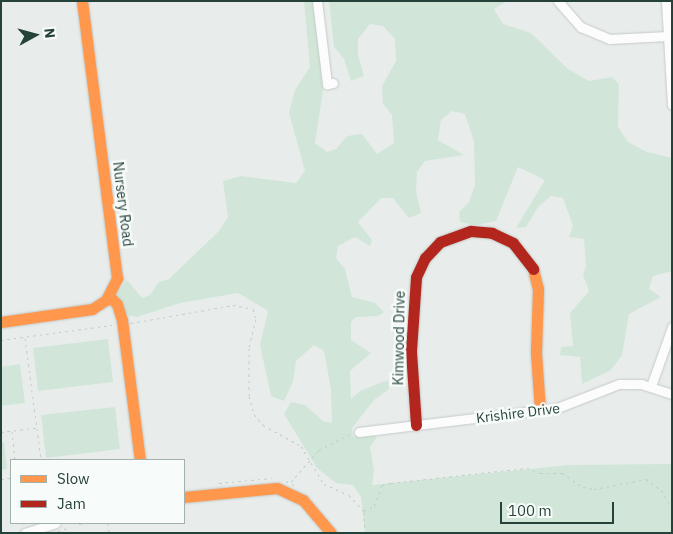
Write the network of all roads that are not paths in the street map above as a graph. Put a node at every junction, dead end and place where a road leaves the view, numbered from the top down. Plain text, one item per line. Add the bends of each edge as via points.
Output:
1 (82, 1) edge
2 (316, 1) edge
3 (558, 1) edge
4 (666, 1) edge
5 (668, 36) junction
6 (333, 83) dead end
7 (672, 105) edge
8 (109, 296) junction
9 (1, 322) edge
10 (672, 327) edge
11 (651, 386) junction
12 (672, 394) edge
13 (540, 410) junction
14 (416, 425) junction
15 (359, 432) road end
16 (140, 459) edge
17 (185, 497) edge
18 (45, 524) edge
19 (24, 526) edge
20 (331, 533) edge

1 - 8 street, Nursery Road via 117,268
2 - 6 street via 326,84
3 - 5 street via 581,27 609,39
4 - 5 street
5 - 7 street
8 - 9 street via 99,306 84,311
8 - 16 street via 117,304 123,324
10 - 11 street
11 - 12 street, Krishire Drive
11 - 13 street, Krishire Drive via 619,384 568,406
13 - 14 street, Krishire Drive
13 - 14 street, Kimwood Drive via 536,353 538,289 533,269 522,252 503,237 471,232 450,237 432,250 416,277 411,351
14 - 15 street, Krishire Drive
17 - 20 street via 277,488 303,500
18 - 19 street

